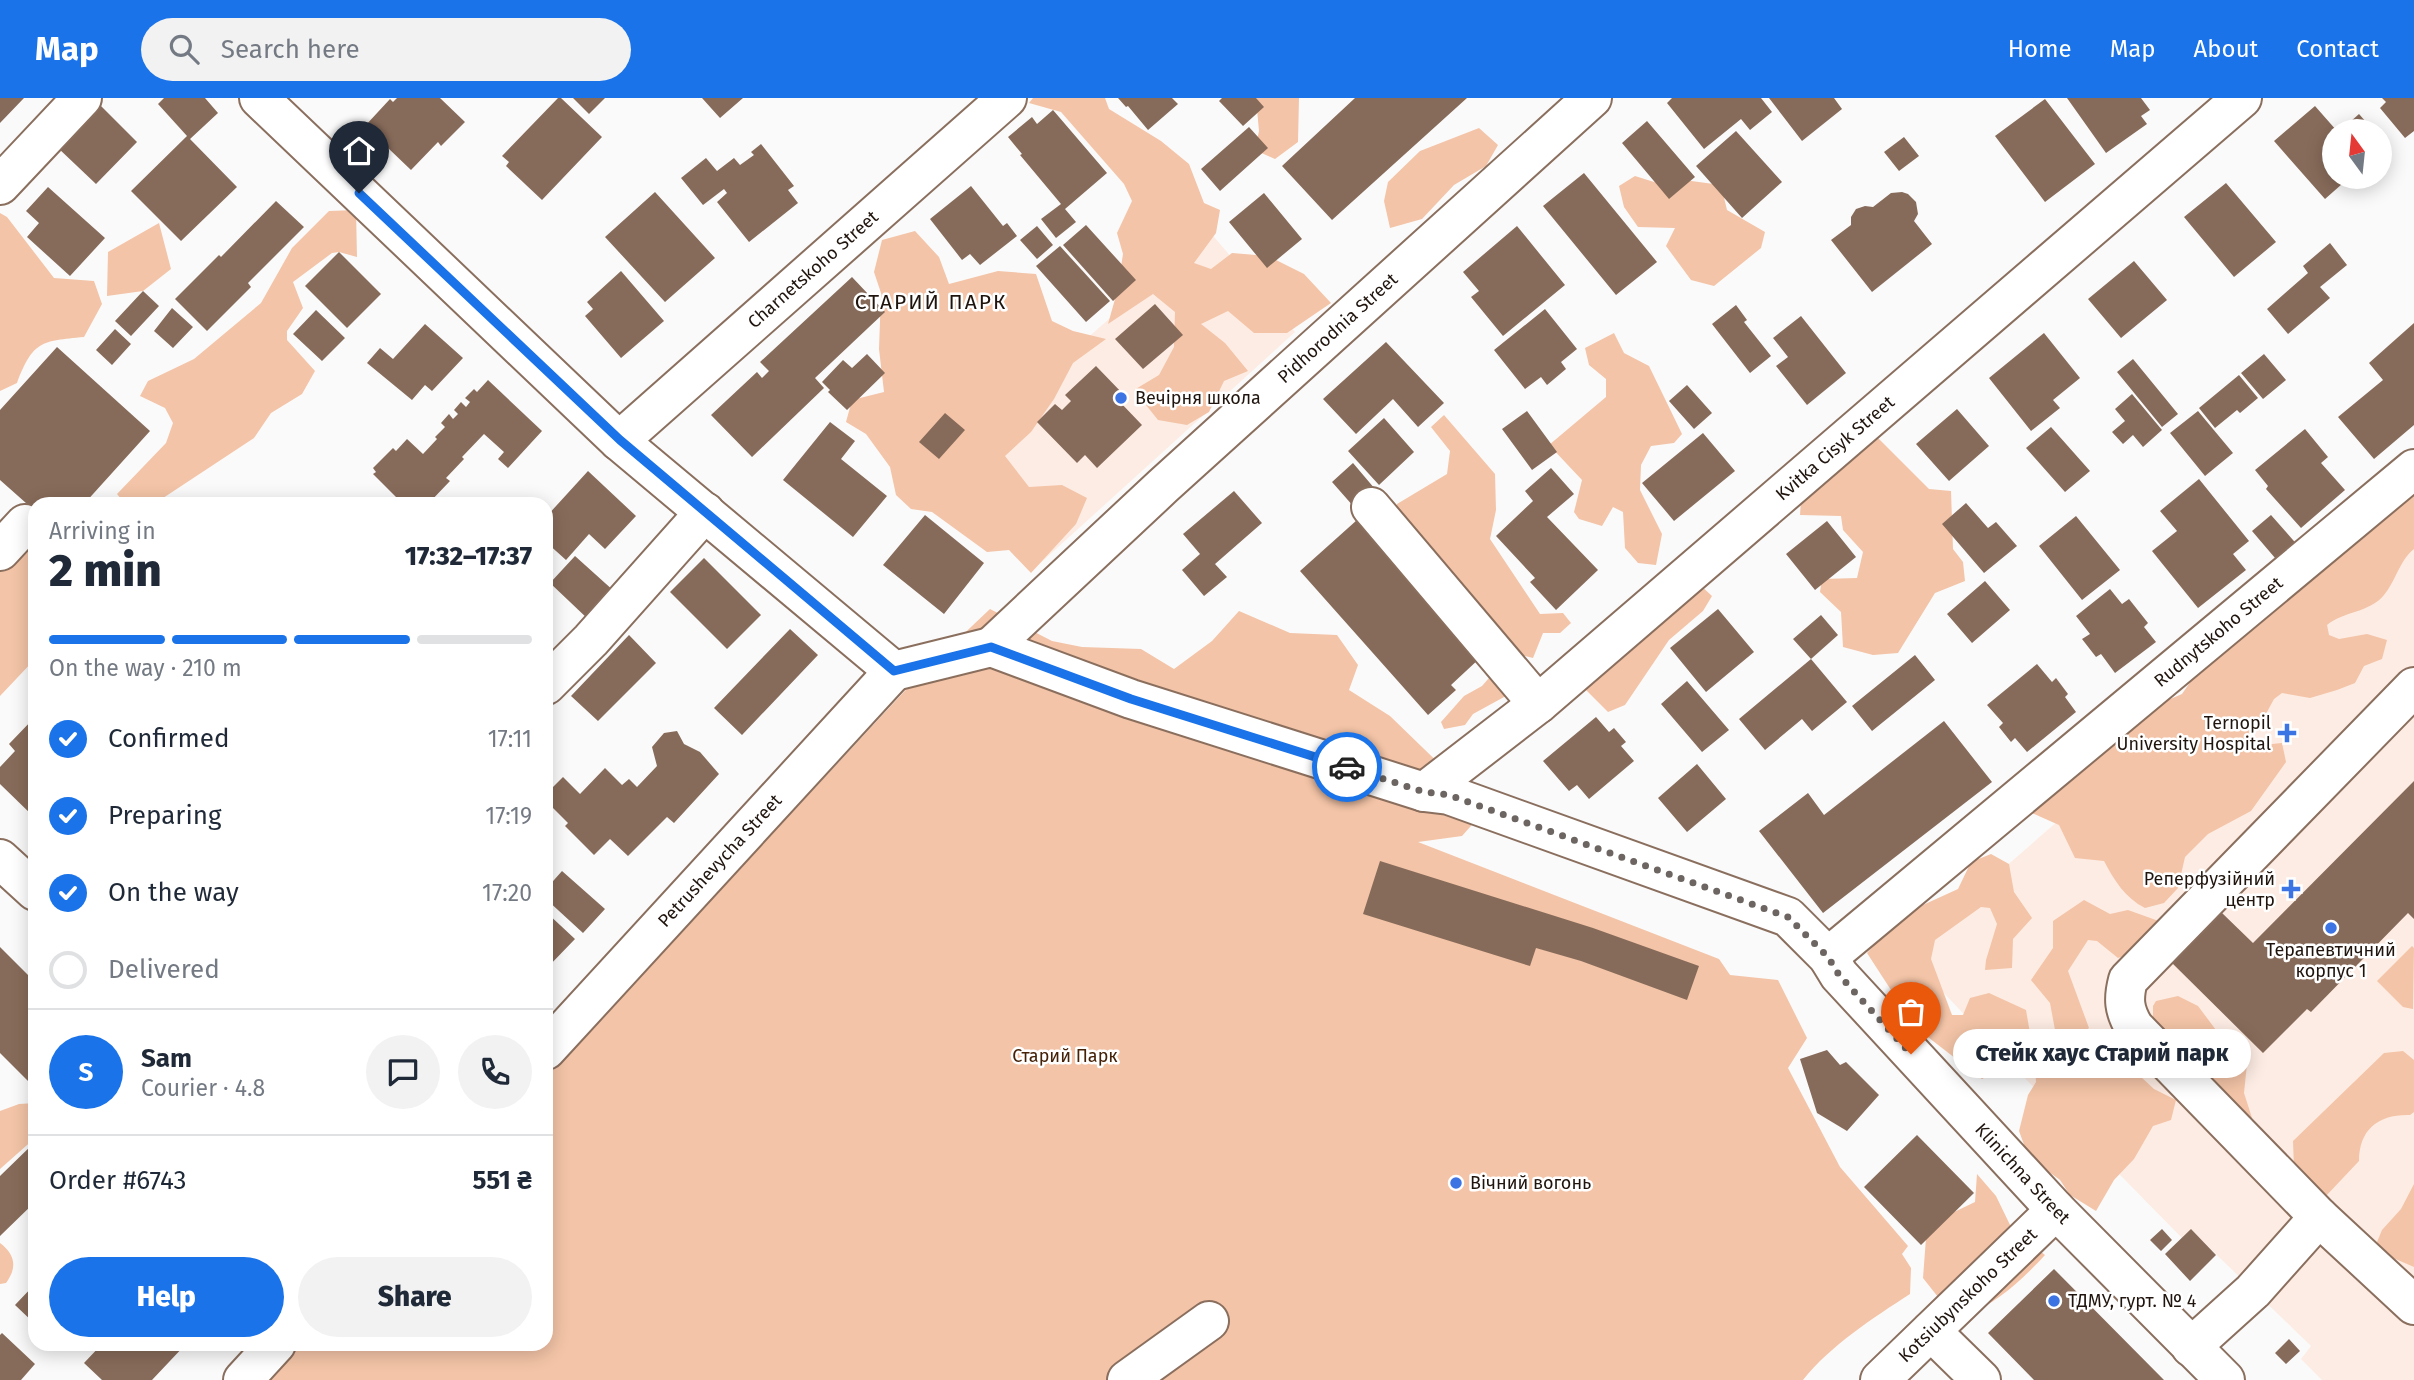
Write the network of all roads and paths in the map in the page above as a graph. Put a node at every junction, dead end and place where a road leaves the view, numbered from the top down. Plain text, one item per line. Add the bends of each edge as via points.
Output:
1 (82, 98) edge
2 (259, 98) edge
3 (1007, 98) edge
4 (1592, 98) edge
5 (2242, 98) edge
6 (0, 185) edge
7 (620, 440) junction
8 (2414, 469) edge
9 (1371, 507) dead end
10 (705, 512) junction
11 (991, 647) junction
12 (894, 671) junction
13 (553, 678) edge
14 (2414, 687) edge
15 (1538, 704) junction
16 (1424, 792) junction
17 (0, 859) edge
18 (28, 885) edge
19 (1828, 957) junction
20 (553, 1042) edge
21 (2056, 1210) junction
22 (2319, 1217) junction
23 (2414, 1305) edge
24 (1209, 1321) dead end
25 (1931, 1331) junction
26 (2191, 1347) junction
27 (270, 1351) edge
28 (243, 1380) edge
29 (1127, 1380) edge
30 (1880, 1380) edge
31 (1981, 1380) edge
32 (2225, 1380) edge

1 - 6 street
2 - 7 street
3 - 7 street, Charnetskoho Street
4 - 11 street, Pidhorodnia Street
5 - 15 street, Kvitka Cisyk Street
7 - 10 street
8 - 19 street, Rudnytskoho Street
9 - 15 street
10 - 12 street
10 - 13 street
11 - 12 street
11 - 16 street via 1131,699
12 - 20 street, Petrushevycha Street
14 - 22 street via 2128,980 2124,999 2134,1027
15 - 16 street, Kvitka Cisyk Street
16 - 19 street via 1449,795 1788,917
17 - 18 street
19 - 21 street, Klinichna Street via 1839,975
21 - 25 street, Kotsiubynskoho Street
21 - 26 street, Klinichna Street
22 - 23 street
22 - 26 street via 2253,1290
24 - 29 street
25 - 30 street, Kotsiubynskoho Street
25 - 31 street
26 - 32 street, Klinichna Street
27 - 28 street

